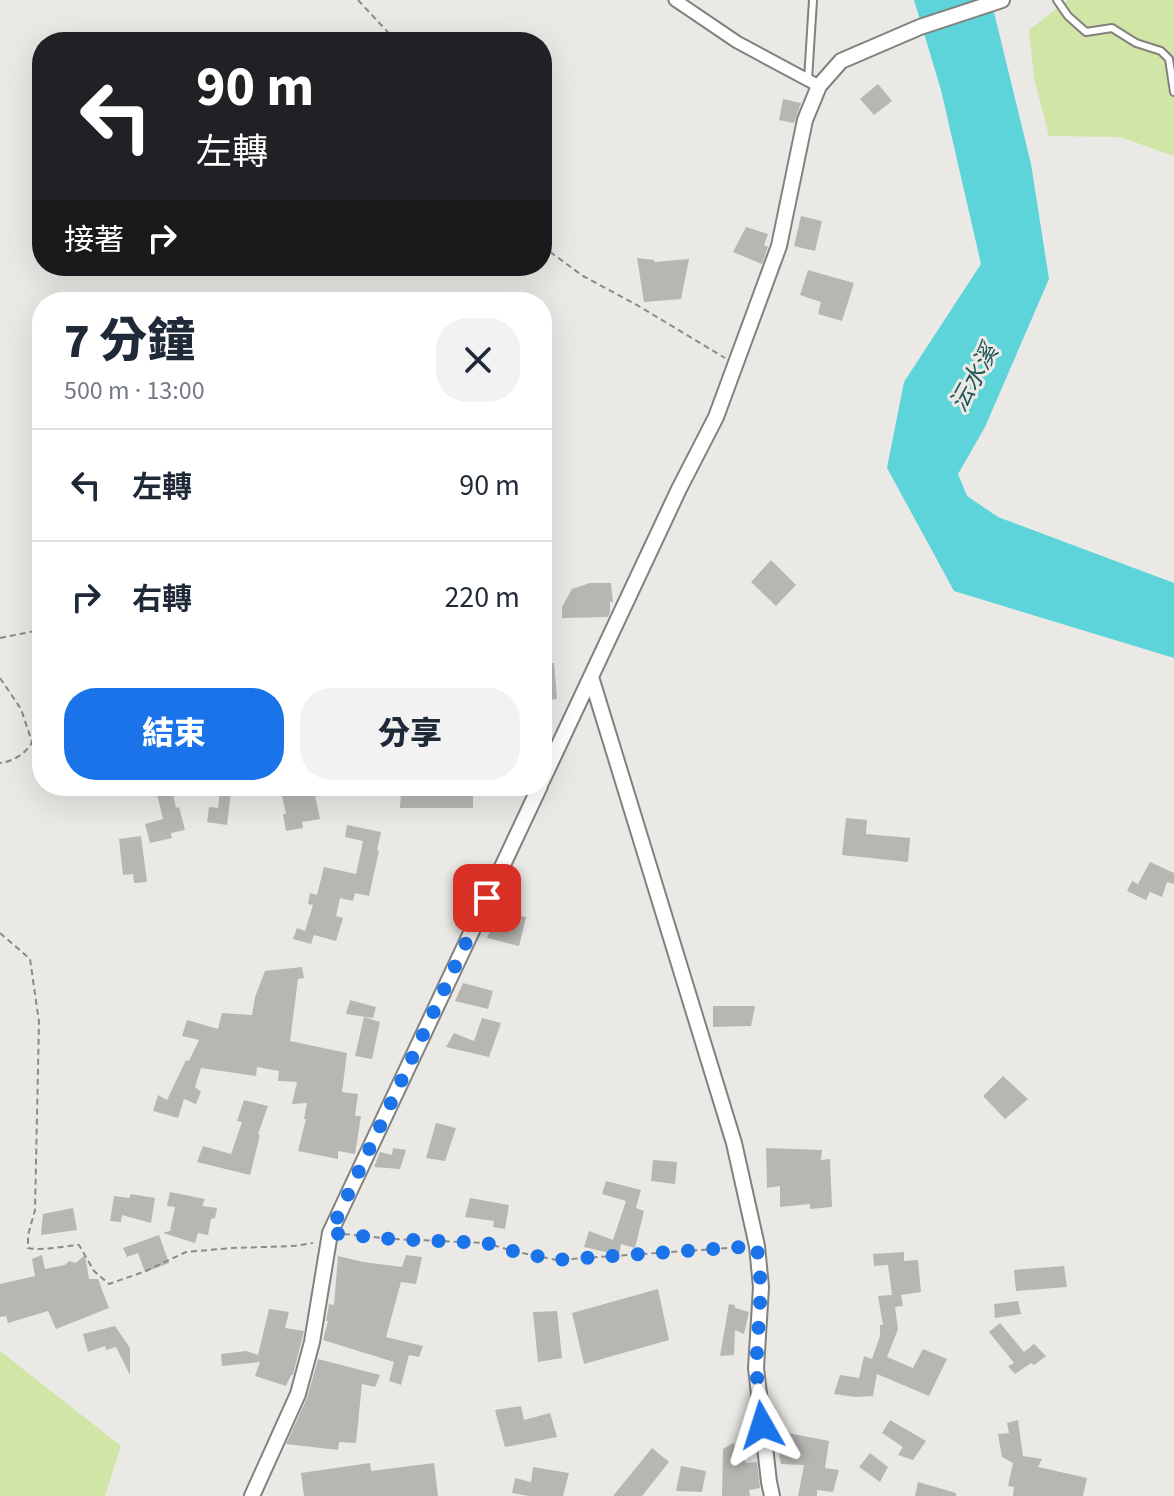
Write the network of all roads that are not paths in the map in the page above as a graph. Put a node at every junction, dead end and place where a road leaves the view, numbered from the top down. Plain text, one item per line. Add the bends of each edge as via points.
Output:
1 (675, 0) edge
2 (813, 0) edge
3 (1002, 0) edge
4 (1057, 0) edge
5 (814, 83) junction
6 (1174, 92) edge
7 (591, 677) junction
8 (552, 760) edge
9 (535, 796) edge
10 (252, 1496) edge
11 (772, 1496) edge

1 - 5 street via 737,42
2 - 5 lane
3 - 5 street via 841,61
4 - 6 lane via 1086,32 1112,28 1161,51 1169,59
5 - 7 street via 779,246 716,417
7 - 8 street
7 - 11 street via 734,1143 757,1246 761,1287 756,1368
9 - 10 street via 330,1233 298,1394

